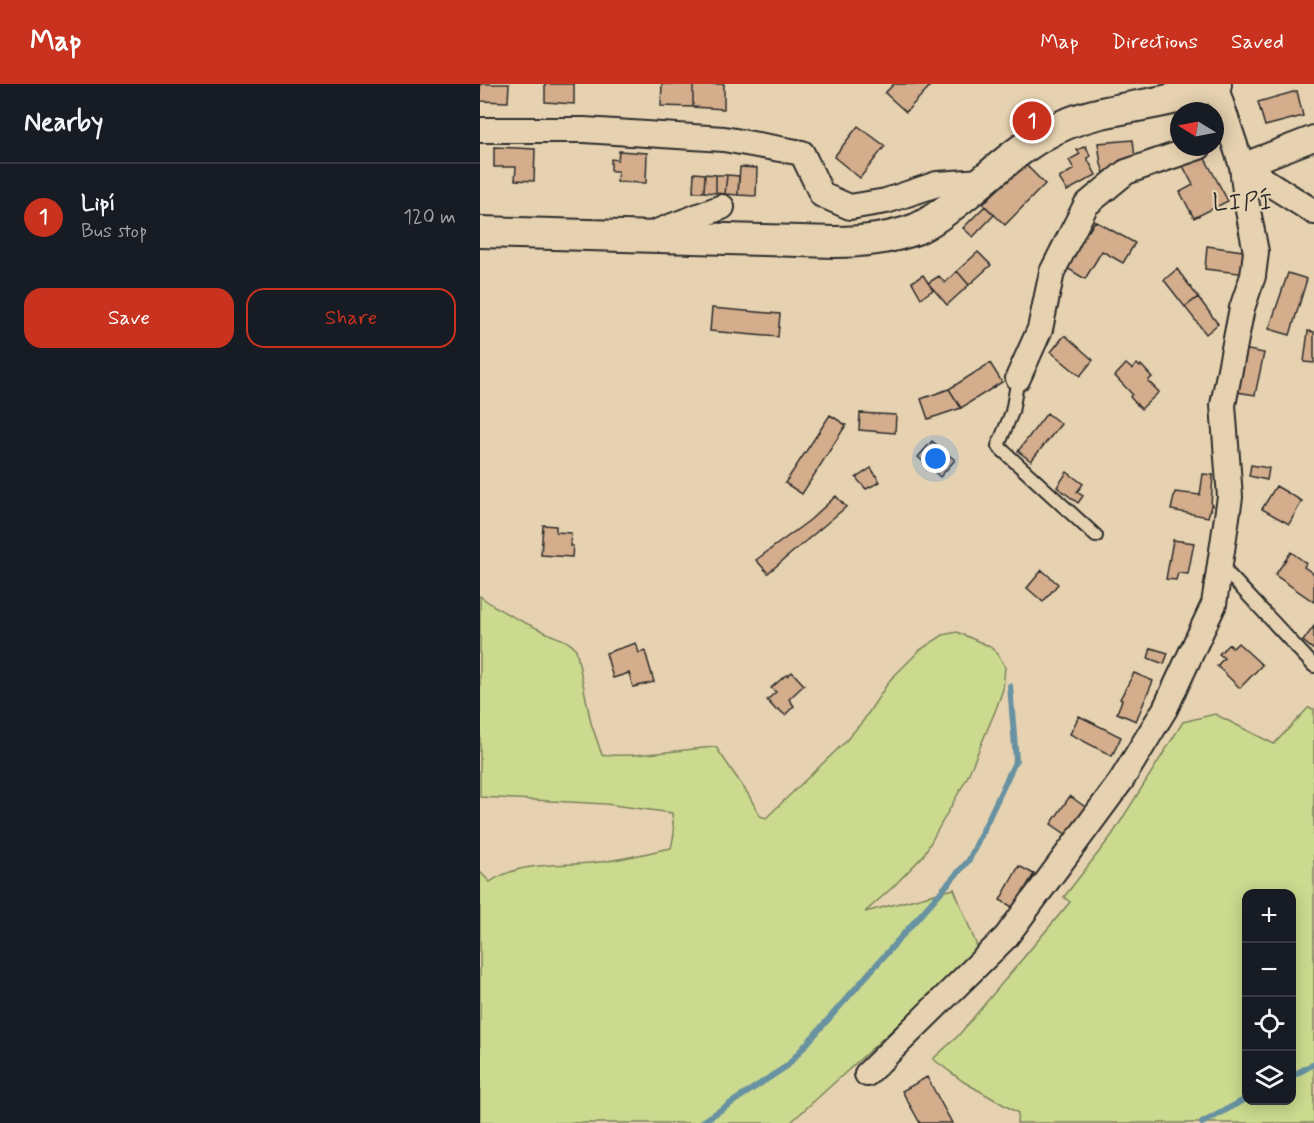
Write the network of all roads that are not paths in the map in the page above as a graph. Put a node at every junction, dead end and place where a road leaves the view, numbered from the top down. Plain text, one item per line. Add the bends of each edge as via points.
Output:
1 (1211, 85) edge
2 (1215, 102) edge
3 (480, 130) edge
4 (1224, 138) edge
5 (1314, 138) edge
6 (1171, 156) edge
7 (1242, 166) junction
8 (983, 182) junction
9 (722, 207) dead end
10 (1314, 212) edge
11 (480, 232) edge
12 (643, 237) junction
13 (1018, 378) joint
14 (1096, 536) dead end
15 (1221, 566) junction
16 (1314, 666) edge
17 (867, 1074) dead end

1 - 2 street
1 - 8 street via 1172,100 1087,117 1051,130
3 - 8 street via 584,130 724,139 802,153 822,195 850,207 886,201 936,184
4 - 7 street
5 - 7 street
6 - 13 street via 1126,171 1086,205 1052,272 1040,328
7 - 10 street
7 - 15 street via 1256,252 1223,405 1230,497
8 - 12 street via 917,228 864,240
9 - 12 street
11 - 12 street
13 - 14 lane via 1012,412 998,446
15 - 16 lane
15 - 17 street via 1215,604 1165,709 1121,781 1006,937

